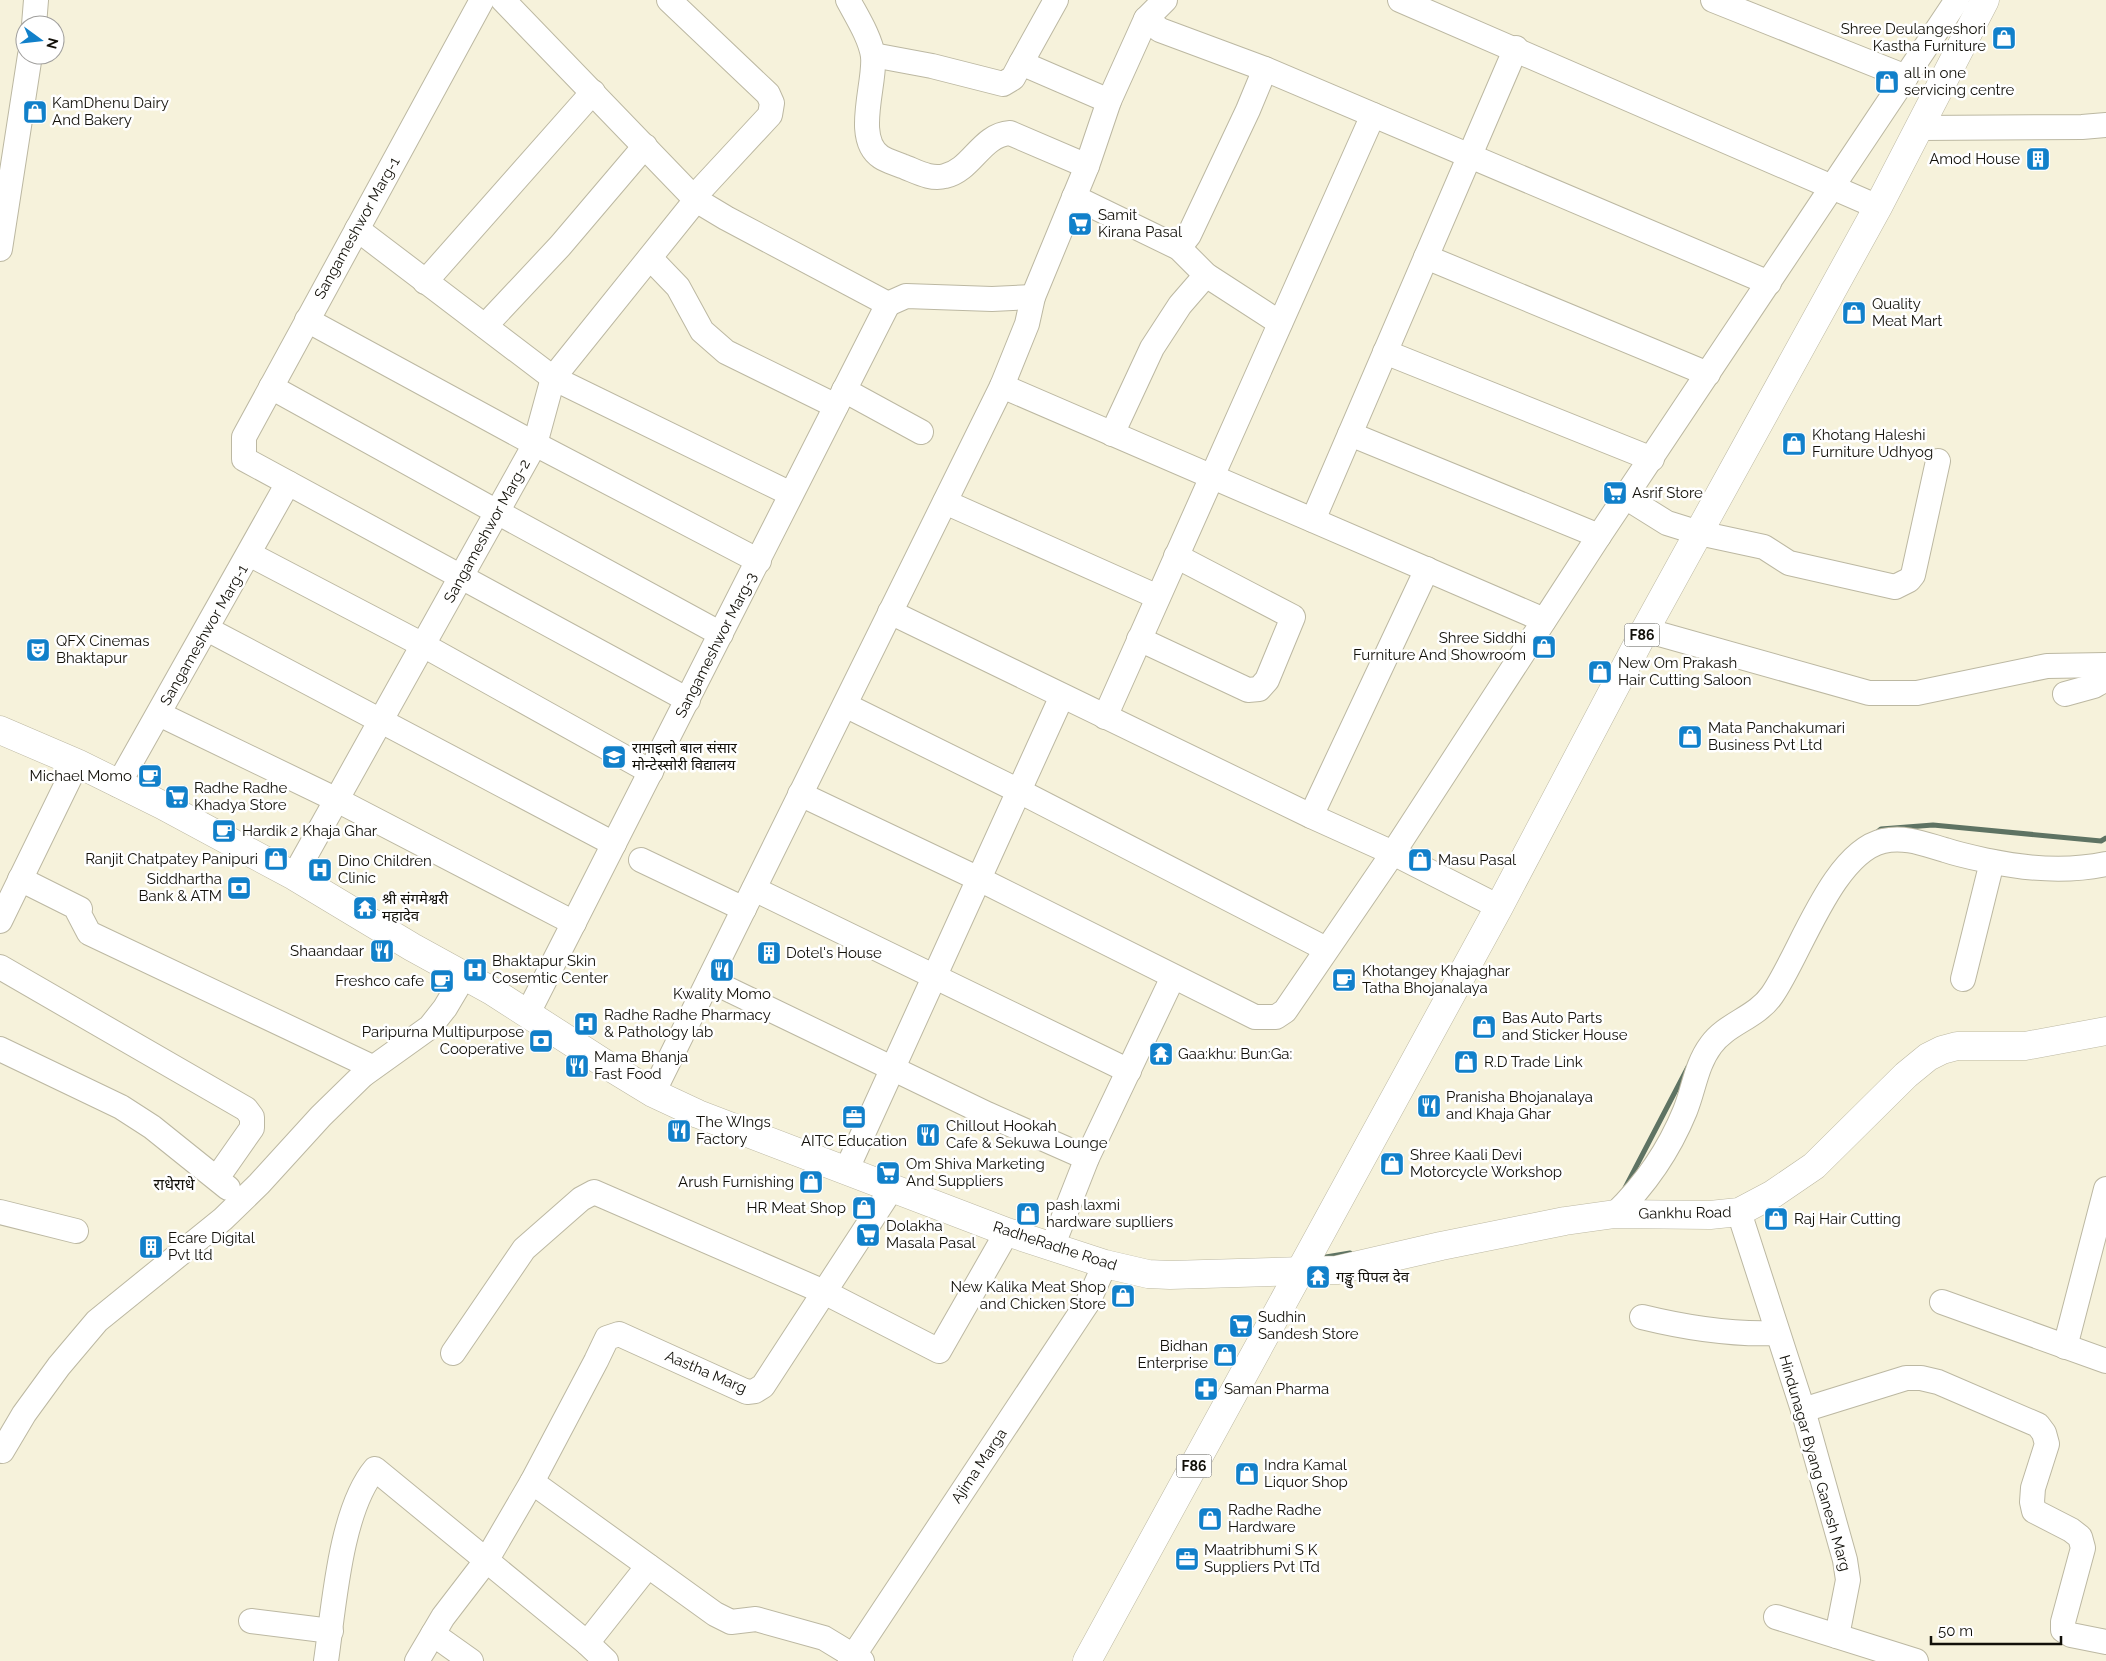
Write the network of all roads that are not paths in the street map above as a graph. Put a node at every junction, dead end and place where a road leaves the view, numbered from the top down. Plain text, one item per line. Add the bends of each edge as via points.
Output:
1 (36, 0) edge
2 (482, 0) edge
3 (503, 0) edge
4 (669, 0) edge
5 (848, 0) edge
6 (1056, 0) edge
7 (1165, 0) edge
8 (1401, 0) edge
9 (1957, 0) edge
10 (1985, 0) edge
11 (1720, 1) edge
12 (35, 15) edge
13 (1146, 20) junction
14 (1516, 48) junction
15 (873, 55) junction
16 (1021, 63) junction
17 (28, 65) edge
18 (1265, 69) junction
19 (1906, 77) junction
20 (593, 92) junction
21 (1109, 100) junction
22 (1373, 115) junction
23 (2106, 125) edge
24 (1919, 128) junction
25 (645, 146) junction
26 (1469, 156) junction
27 (1087, 166) junction
28 (1833, 187) junction
29 (1074, 197) junction
30 (695, 199) junction
31 (1878, 206) junction
32 (357, 229) junction
33 (1179, 248) junction
34 (0, 249) edge
35 (1426, 257) junction
36 (650, 258) junction
37 (1206, 275) junction
38 (425, 282) junction
39 (1769, 283) junction
40 (1033, 297) junction
41 (888, 304) junction
42 (307, 320) junction
43 (1280, 323) junction
44 (485, 326) junction
45 (1385, 352) junction
46 (1708, 374) junction
47 (553, 378) junction
48 (1002, 386) junction
49 (271, 387) junction
50 (840, 398) junction
51 (921, 432) dead end
52 (1112, 434) junction
53 (1350, 434) junction
54 (535, 444) junction
55 (1652, 459) junction
56 (1938, 461) dead end
57 (1212, 477) junction
58 (288, 484) junction
59 (791, 494) junction
60 (1626, 498) junction
61 (945, 502) junction
62 (497, 512) junction
63 (1313, 520) junction
64 (1699, 533) junction
65 (1599, 536) junction
66 (249, 554) junction
67 (1176, 556) junction
68 (759, 561) junction
69 (1427, 569) junction
70 (461, 577) junction
71 (1158, 597) junction
72 (890, 612) junction
73 (1544, 620) junction
74 (207, 629) junction
75 (1645, 630) junction
76 (722, 634) junction
77 (1139, 639) junction
78 (423, 645) junction
79 (2106, 666) edge
80 (2106, 679) edge
81 (2065, 694) dead end
82 (1062, 696) junction
83 (688, 700) junction
84 (844, 705) junction
85 (159, 714) junction
86 (1105, 717) junction
87 (381, 720) junction
88 (0, 730) edge
89 (77, 763) junction
90 (651, 772) junction
91 (118, 785) junction
92 (1019, 791) junction
93 (800, 794) junction
94 (337, 800) junction
95 (1311, 816) junction
96 (614, 844) junction
97 (1393, 853) junction
98 (641, 860) dead end
99 (1992, 862) junction
100 (2106, 864) edge
101 (294, 876) junction
102 (20, 879) junction
103 (978, 879) junction
104 (749, 899) junction
105 (1499, 907) junction
106 (0, 921) edge
107 (574, 922) junction
108 (1326, 949) junction
109 (0, 967) edge
110 (464, 976) junction
111 (934, 976) junction
112 (1173, 977) junction
113 (1963, 979) dead end
114 (709, 980) junction
115 (528, 1013) junction
116 (2106, 1031) edge
117 (0, 1049) edge
118 (893, 1068) junction
119 (1129, 1071) junction
120 (363, 1075) junction
121 (653, 1092) junction
122 (1088, 1158) junction
123 (846, 1171) junction
124 (217, 1178) junction
125 (892, 1188) junction
126 (2106, 1188) edge
127 (242, 1201) junction
128 (0, 1212) edge
129 (1739, 1212) junction
130 (1615, 1214) junction
131 (76, 1231) dead end
132 (1007, 1232) junction
133 (1052, 1247) junction
134 (1105, 1264) junction
135 (1300, 1271) junction
136 (824, 1292) junction
137 (1942, 1302) dead end
138 (1642, 1317) dead end
139 (1777, 1333) junction
140 (2065, 1347) junction
141 (453, 1353) dead end
142 (2106, 1362) edge
143 (1803, 1410) junction
144 (2, 1452) dead end
145 (532, 1482) junction
146 (486, 1560) junction
147 (648, 1566) junction
148 (1776, 1618) dead end
149 (251, 1621) dead end
150 (331, 1631) junction
151 (432, 1634) junction
152 (1837, 1636) junction
153 (587, 1642) junction
154 (2106, 1642) edge
155 (1864, 1653) edge
156 (855, 1659) edge
157 (326, 1661) edge
158 (417, 1661) edge
159 (471, 1661) edge
160 (606, 1661) edge
161 (1087, 1661) edge
162 (1916, 1661) edge

1 - 12 street
2 - 32 street, Sangameshwor Marg-1
3 - 20 street
4 - 30 street, Sangameshwor Marg-2 via 768,94 772,103 770,115
5 - 15 street
6 - 16 street
7 - 13 street
8 - 14 street
9 - 19 street
10 - 24 main road, F86
11 - 19 street
13 - 18 street via 1160,30
13 - 21 street
14 - 26 street
14 - 28 street
15 - 16 street via 1003,84 1012,78
15 - 27 street via 866,133 880,157 931,177 946,176 957,171 991,138 1010,133
16 - 21 street
17 - 34 street
18 - 22 street
18 - 33 street via 1193,227
19 - 28 street
20 - 25 street
20 - 38 street
21 - 27 street
22 - 26 street
22 - 43 street
23 - 24 street
24 - 31 main road, F86
25 - 30 street
25 - 44 street via 560,246
26 - 35 street
26 - 39 street
27 - 29 street
28 - 31 street
28 - 39 street
29 - 33 street
29 - 40 street
30 - 36 street, Sangameshwor Marg-2
30 - 41 street
31 - 64 main road, F86
32 - 38 street
32 - 42 street, Sangameshwor Marg-1
33 - 37 street
35 - 45 street
35 - 46 street
36 - 47 street, Sangameshwor Marg-2
36 - 50 street via 678,287 702,331 726,352
37 - 43 street
37 - 52 street via 1180,304 1152,348
38 - 44 street
39 - 46 street
40 - 41 street via 906,296
40 - 48 street via 1027,324
41 - 50 street, Sangameshwor Marg-3
42 - 49 street, Sangameshwor Marg-1
42 - 54 street
43 - 57 street
44 - 47 street
45 - 53 street
45 - 55 street
46 - 55 street
47 - 54 street, Sangameshwor Marg-2
47 - 59 street
48 - 52 street
48 - 61 street
49 - 58 street, Sangameshwor Marg-1 via 244,437 244,459
49 - 62 street
50 - 51 street
50 - 59 street, Sangameshwor Marg-3
52 - 57 street
53 - 63 street
53 - 65 street
54 - 62 street, Sangameshwor Marg-2
54 - 68 street
55 - 60 street
56 - 64 street via 1913,575 1895,586 1789,563 1764,547
57 - 63 street
57 - 67 street
58 - 66 street, Sangameshwor Marg-1
58 - 70 street
59 - 68 street, Sangameshwor Marg-3
60 - 64 street via 1667,523
60 - 65 street
61 - 71 street
61 - 72 street
62 - 70 street, Sangameshwor Marg-2
62 - 76 street
63 - 69 street
64 - 75 main road, F86
65 - 73 street
66 - 74 street, Sangameshwor Marg-1
66 - 78 street
67 - 71 street
67 - 77 street via 1293,616 1267,680 1259,689 1248,690
68 - 76 street, Sangameshwor Marg-3
69 - 73 street
69 - 95 street
70 - 78 street, Sangameshwor Marg-2
70 - 83 street
71 - 77 street
72 - 82 street
72 - 84 street
73 - 97 street
74 - 85 street, Sangameshwor Marg-1
74 - 87 street
75 - 79 street via 1870,693 1917,693 2047,666
75 - 105 main road, F86
76 - 83 street, Sangameshwor Marg-3
77 - 86 street
78 - 87 street, Sangameshwor Marg-2
78 - 90 street
80 - 81 street
82 - 86 street
82 - 92 street
83 - 90 street, Sangameshwor Marg-3
84 - 92 street
84 - 93 street
85 - 91 street, Sangameshwor Marg-1
85 - 94 street
86 - 95 street
87 - 94 street, Sangameshwor Marg-2
87 - 96 street
88 - 89 main road, RadheRadhe Road
89 - 91 main road, RadheRadhe Road
89 - 102 street
90 - 96 street, Sangameshwor Marg-3
91 - 101 main road, RadheRadhe Road
92 - 103 street
92 - 108 street
93 - 103 street
93 - 104 street
94 - 101 street, Sangameshwor Marg-2
94 - 107 street
95 - 97 street
96 - 107 street, Sangameshwor Marg-3
97 - 105 street
97 - 108 street
98 - 104 street
99 - 100 street via 2051,869
99 - 113 street
99 - 130 street via 1898,839 1867,848 1854,859 1826,895 1772,995 1756,1012 1726,1029 1712,1044 1700,1064 1685,1110 1665,1150 1638,1191
101 - 110 main road, RadheRadhe Road
102 - 106 street
102 - 120 street via 80,909 78,912 89,933 368,1065
103 - 111 street
103 - 112 street
104 - 111 street
104 - 114 street
105 - 135 main road, F86
107 - 115 street, Sangameshwor Marg-3
108 - 112 street via 1288,1007 1276,1017 1255,1017
109 - 124 street via 246,1109 252,1117 252,1128
110 - 115 main road, RadheRadhe Road
110 - 120 street via 430,1027
111 - 118 street
111 - 119 street
112 - 119 street
114 - 118 street
114 - 121 street
115 - 121 main road, RadheRadhe Road
116 - 129 main road, Gankhu Road via 2025,1046 1957,1046 1942,1050 1906,1075 1814,1166
117 - 124 street via 121,1107
118 - 122 street
118 - 123 street
119 - 122 street
120 - 127 street
121 - 123 main road, RadheRadhe Road via 698,1114
122 - 133 street
123 - 125 main road, RadheRadhe Road
124 - 127 street
125 - 132 main road, RadheRadhe Road
125 - 136 street, Aastha Marg
126 - 140 street
127 - 144 street via 97,1321 29,1406
128 - 131 street
129 - 130 main road, Gankhu Road via 1710,1215
129 - 139 street, Hindunagar Byang Ganesh Marg
130 - 135 main road, Gankhu Road via 1460,1242 1337,1270
132 - 133 main road, RadheRadhe Road
132 - 136 street via 939,1351
133 - 134 main road, RadheRadhe Road
134 - 135 main road, RadheRadhe Road via 1148,1274 1170,1275
134 - 156 street, Ajima Marga via 1088,1302
135 - 161 main road, F86
136 - 141 street via 594,1192 581,1199 524,1249
136 - 145 street, Aastha Marg via 763,1386 755,1392 747,1392 619,1334 606,1338
137 - 140 street
138 - 139 street via 1678,1326 1749,1334
139 - 143 street, Hindunagar Byang Ganesh Marg
140 - 142 street
143 - 152 street, Hindunagar Byang Ganesh Marg via 1845,1560 1848,1580
143 - 154 street via 1906,1378 1921,1378 1938,1382 2038,1425 2047,1444 2034,1488 2034,1511 2071,1530 2080,1537 2083,1548 2063,1622 2064,1630 2071,1635
145 - 146 street
145 - 147 street
146 - 150 street via 374,1469 349,1522
146 - 151 street
146 - 153 street
147 - 153 street
147 - 156 street via 731,1622 756,1619 824,1638
148 - 152 street
149 - 150 street
150 - 157 street
151 - 158 street
151 - 159 street
152 - 155 street
153 - 160 street
155 - 162 street

